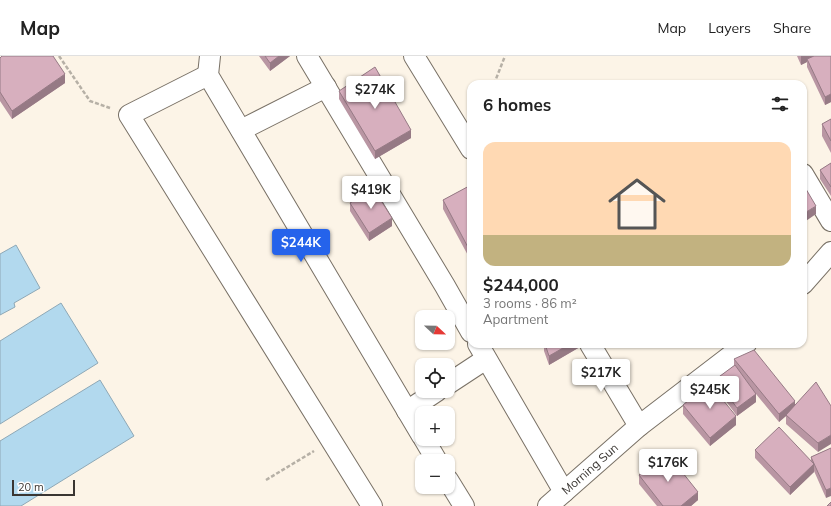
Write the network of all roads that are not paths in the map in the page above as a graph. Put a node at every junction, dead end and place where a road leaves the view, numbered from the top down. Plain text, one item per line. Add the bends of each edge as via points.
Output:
1 (307, 56) edge
2 (414, 56) edge
3 (209, 65) edge
4 (326, 87) junction
5 (241, 130) junction
6 (467, 142) edge
7 (807, 181) edge
8 (831, 221) edge
9 (831, 252) edge
10 (807, 279) edge
11 (467, 325) edge
12 (592, 348) edge
13 (741, 348) edge
14 (482, 352) edge
15 (455, 377) edge
16 (426, 398) edge
17 (407, 411) junction
18 (415, 424) edge
19 (639, 426) junction
20 (455, 491) edge
21 (564, 492) junction
22 (372, 506) edge
23 (464, 506) edge
24 (548, 506) edge

1 - 4 street
2 - 6 street
3 - 5 street
3 - 22 street via 129,115
4 - 5 street
4 - 11 street
5 - 17 street
7 - 8 street
9 - 10 street
12 - 19 street
13 - 19 street, Morning Sun
14 - 15 street
14 - 21 street
16 - 17 street
17 - 18 street
19 - 21 street, Morning Sun
20 - 23 street
21 - 24 street, Morning Sun

